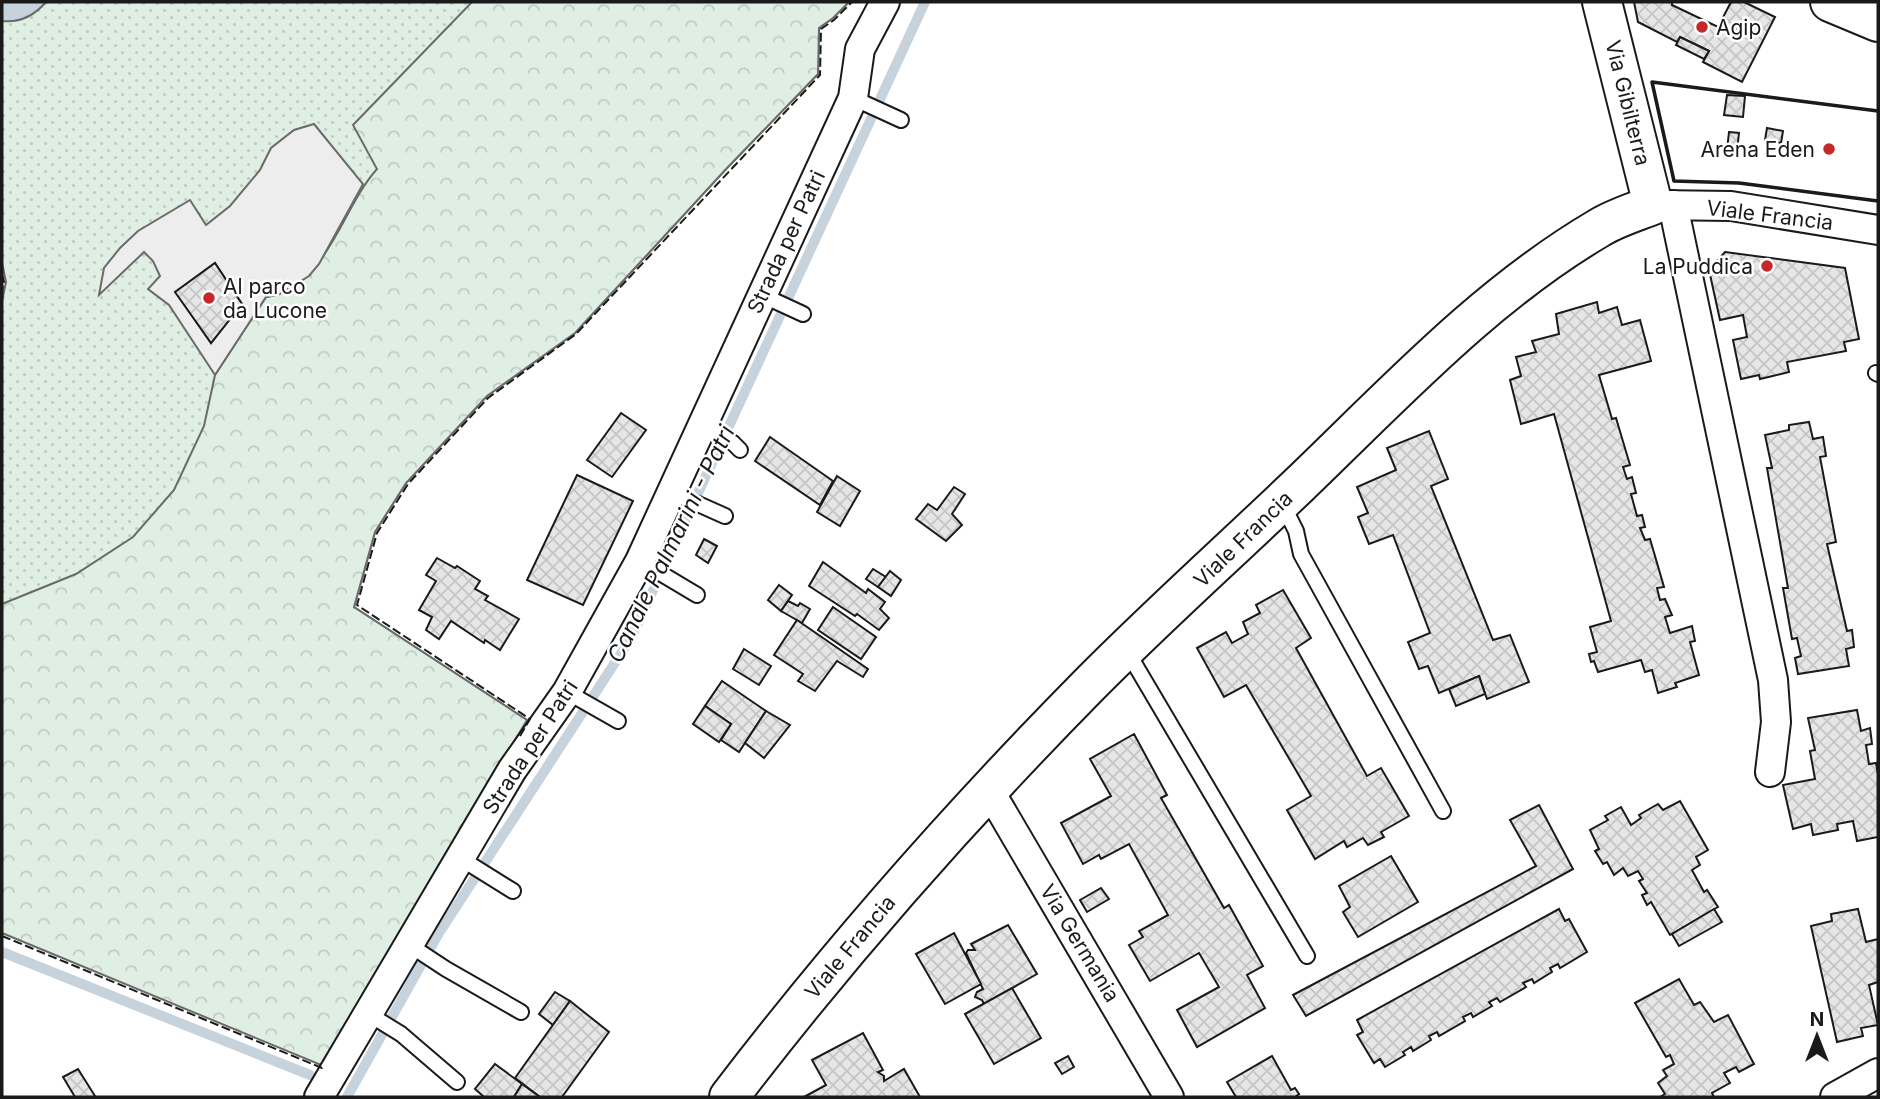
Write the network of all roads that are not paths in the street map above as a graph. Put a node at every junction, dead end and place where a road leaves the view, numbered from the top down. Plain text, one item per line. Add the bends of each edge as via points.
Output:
1 (885, 2) edge
2 (1602, 2) edge
3 (1830, 2) edge
4 (1878, 22) edge
5 (857, 100) junction
6 (894, 118) dead end
7 (1663, 205) junction
8 (1878, 230) edge
9 (762, 295) junction
10 (803, 314) dead end
11 (707, 427) junction
12 (737, 447) dead end
13 (677, 494) junction
14 (1282, 502) junction
15 (725, 516) dead end
16 (644, 564) junction
17 (697, 595) dead end
18 (1126, 650) junction
19 (573, 696) junction
20 (618, 721) dead end
21 (1770, 772) dead end
22 (989, 790) junction
23 (1443, 811) dead end
24 (464, 860) junction
25 (507, 889) dead end
26 (412, 946) junction
27 (1307, 956) dead end
28 (521, 1012) dead end
29 (372, 1016) junction
30 (1876, 1079) edge
31 (457, 1082) dead end
32 (321, 1096) edge
33 (729, 1097) edge
34 (1169, 1097) edge
35 (1835, 1097) edge

1 - 5 street, Strada per Patri via 860,50
2 - 7 street, Via Gibilterra
3 - 4 street
5 - 6 lane
5 - 9 street, Strada per Patri
7 - 8 street, Viale Francia via 1731,206
7 - 14 street, Viale Francia via 1602,226 1521,279 1440,349
7 - 21 street via 1773,680 1776,722
9 - 10 lane
9 - 11 street, Strada per Patri
11 - 12 lane
11 - 13 street, Strada per Patri
13 - 15 lane
13 - 16 street, Strada per Patri
14 - 18 street, Viale Francia
14 - 23 lane via 1301,554
16 - 17 lane
16 - 19 street, Strada per Patri
18 - 22 street, Viale Francia
18 - 27 lane
19 - 20 lane
19 - 24 street, Strada per Patri via 512,770
22 - 33 street, Viale Francia via 883,906
22 - 34 street, Via Germania
24 - 25 lane
24 - 26 street, Strada per Patri
26 - 28 lane
26 - 29 street, Strada per Patri
29 - 31 lane via 401,1034
29 - 32 street, Strada per Patri
30 - 35 street

